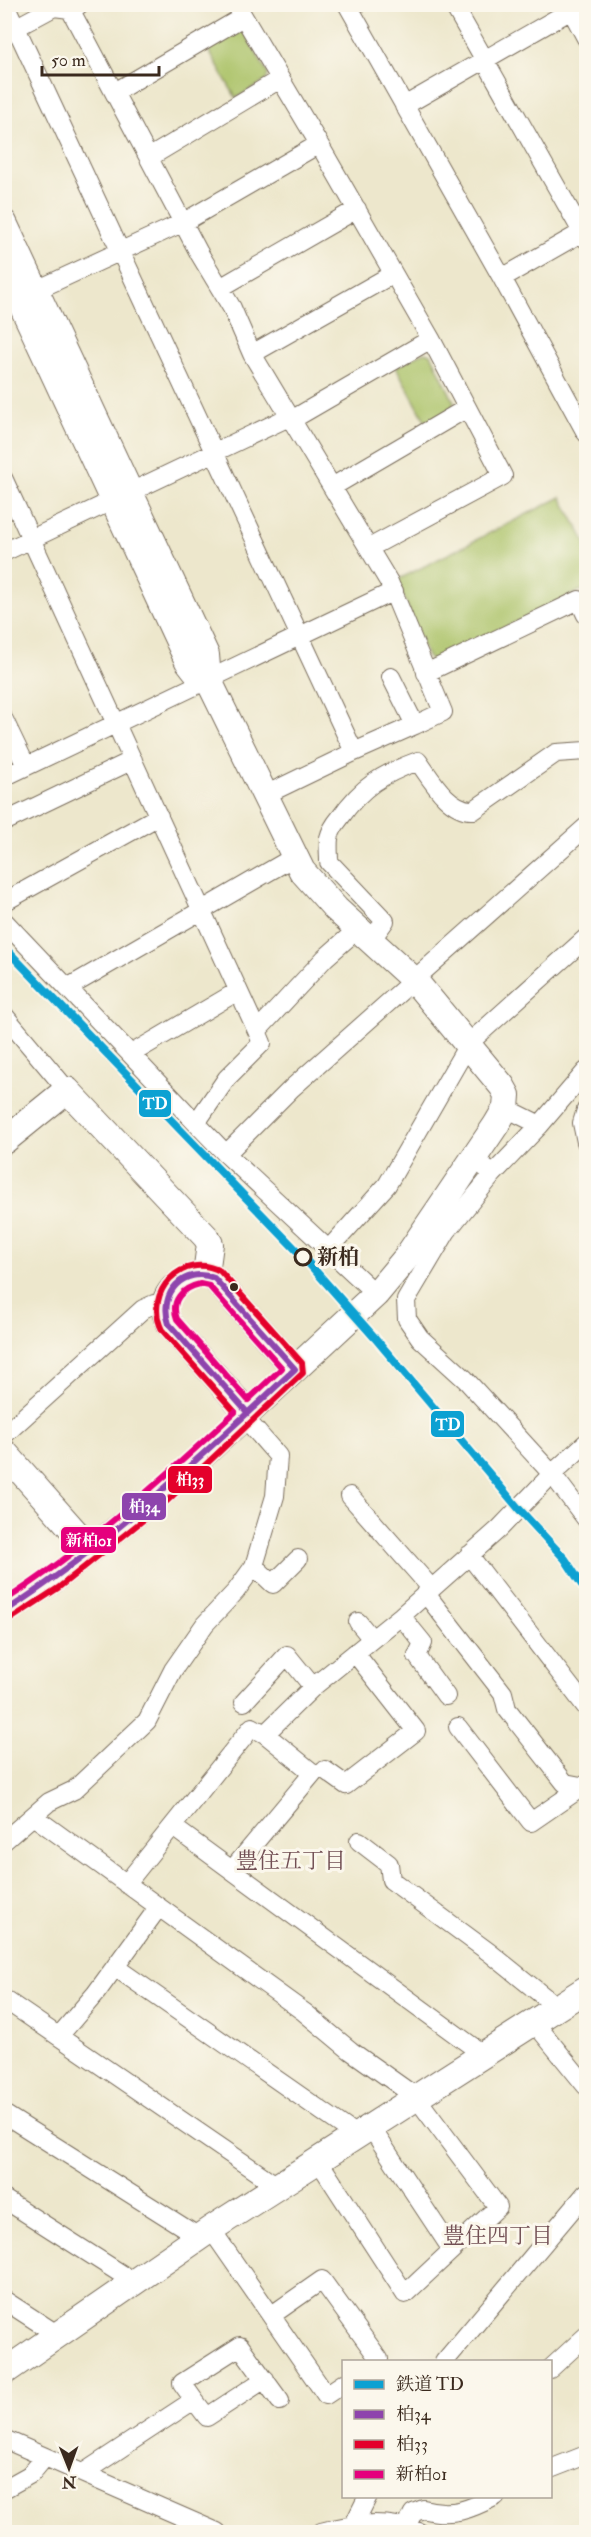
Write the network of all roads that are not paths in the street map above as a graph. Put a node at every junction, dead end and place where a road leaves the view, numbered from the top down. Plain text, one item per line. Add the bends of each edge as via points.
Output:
1 (5, 4) edge
2 (347, 4) edge
3 (453, 4) edge
4 (75, 7) edge
5 (574, 7) edge
6 (239, 11) edge
7 (10, 31) edge
8 (586, 38) edge
9 (485, 60) junction
10 (280, 79) junction
11 (115, 92) junction
12 (404, 106) junction
13 (320, 144) junction
14 (150, 157) junction
15 (357, 209) junction
16 (184, 222) junction
17 (4, 224) edge
18 (585, 234) edge
19 (121, 252) junction
20 (4, 267) edge
21 (393, 274) junction
22 (502, 278) junction
23 (220, 288) junction
24 (20, 298) edge
25 (431, 339) junction
26 (252, 354) junction
27 (467, 408) junction
28 (581, 413) edge
29 (292, 418) junction
30 (586, 433) edge
31 (214, 453) junction
32 (4, 480) edge
33 (332, 487) junction
34 (121, 497) junction
35 (31, 539) junction
36 (369, 548) junction
37 (4, 552) edge
38 (393, 591) junction
39 (586, 615) edge
40 (298, 636) junction
41 (426, 672) junction
42 (391, 676) dead end
43 (208, 679) junction
44 (4, 720) edge
45 (116, 723) junction
46 (415, 725) junction
47 (586, 751) edge
48 (354, 752) junction
49 (133, 760) junction
50 (26, 766) junction
51 (4, 777) edge
52 (265, 795) junction
53 (159, 816) junction
54 (4, 822) edge
55 (586, 827) edge
56 (294, 857) junction
57 (4, 902) edge
58 (201, 911) junction
59 (4, 921) edge
60 (366, 934) junction
61 (586, 938) edge
62 (415, 981) junction
63 (69, 987) junction
64 (238, 991) junction
65 (4, 1015) edge
66 (256, 1031) junction
67 (468, 1043) junction
68 (131, 1054) junction
69 (586, 1071) edge
70 (67, 1090) junction
71 (506, 1108) junction
72 (586, 1110) edge
73 (196, 1123) junction
74 (540, 1125) junction
75 (4, 1141) edge
76 (586, 1142) edge
77 (226, 1154) junction
78 (483, 1166) junction
79 (328, 1250) junction
80 (206, 1274) junction
81 (376, 1294) junction
82 (165, 1306) junction
83 (295, 1369) junction
84 (247, 1412) junction
85 (4, 1435) edge
86 (586, 1443) edge
87 (4, 1452) edge
88 (552, 1474) junction
89 (350, 1496) dead end
90 (586, 1519) edge
91 (92, 1550) junction
92 (469, 1555) junction
93 (298, 1559) dead end
94 (254, 1566) junction
95 (429, 1591) junction
96 (4, 1612) edge
97 (401, 1616) junction
98 (358, 1622) dead end
99 (372, 1639) junction
100 (355, 1653) junction
101 (313, 1687) junction
102 (446, 1696) dead end
103 (244, 1702) dead end
104 (586, 1707) edge
105 (458, 1727) dead end
106 (265, 1734) junction
107 (325, 1770) dead end
108 (584, 1787) edge
109 (33, 1816) junction
110 (172, 1827) junction
111 (4, 1841) edge
112 (359, 1841) dead end
113 (232, 1870) junction
114 (126, 1884) junction
115 (158, 1908) junction
116 (115, 1967) junction
117 (586, 1989) edge
118 (4, 1999) edge
119 (557, 2007) junction
120 (534, 2022) junction
121 (59, 2036) junction
122 (484, 2055) junction
123 (586, 2086) edge
124 (416, 2097) junction
125 (4, 2114) edge
126 (363, 2130) junction
127 (318, 2160) junction
128 (277, 2186) junction
129 (586, 2193) edge
130 (4, 2199) edge
131 (205, 2233) junction
132 (452, 2250) junction
133 (134, 2282) junction
134 (4, 2300) edge
135 (272, 2315) junction
136 (58, 2335) junction
137 (586, 2336) edge
138 (377, 2360) edge
139 (445, 2360) edge
140 (552, 2367) edge
141 (4, 2372) edge
142 (265, 2379) junction
143 (342, 2384) edge
144 (194, 2400) junction
145 (280, 2401) dead end
146 (4, 2439) edge
147 (586, 2455) edge
148 (45, 2457) junction
149 (552, 2466) edge
150 (82, 2473) junction
151 (4, 2489) edge
152 (367, 2498) edge
153 (492, 2498) edge
154 (354, 2524) junction
155 (186, 2526) edge
156 (413, 2530) edge
157 (217, 2532) edge
158 (324, 2532) edge

1 - 7 street
2 - 12 street
3 - 9 street
4 - 7 street via 54,8
4 - 11 street
5 - 8 street
5 - 9 street
6 - 10 street
6 - 11 street
7 - 19 street
9 - 12 street
9 - 18 street
10 - 13 street
10 - 14 street
11 - 14 street
12 - 22 street
13 - 15 street
13 - 16 street
14 - 16 street
15 - 21 street
15 - 23 street
16 - 19 street
16 - 23 street
17 - 24 street
18 - 22 street
19 - 24 street
19 - 31 street
20 - 24 street
21 - 25 street
21 - 26 street
22 - 28 street
23 - 26 street
24 - 34 street
25 - 27 street
25 - 29 street
26 - 29 street
27 - 33 street
27 - 36 street via 503,476
28 - 30 street
29 - 31 street
29 - 33 street
31 - 34 street
31 - 40 street
32 - 35 street
33 - 36 street
34 - 35 street
34 - 43 street via 206,655
35 - 37 street
35 - 45 street
36 - 38 street
38 - 40 street
38 - 41 street
39 - 41 street via 579,600
40 - 43 street
40 - 48 street
41 - 46 street via 442,712
42 - 46 street
43 - 45 street
43 - 52 street
44 - 50 street
45 - 49 street
45 - 50 street
46 - 48 street
47 - 60 street via 556,753 474,810 465,811 445,796 418,760 383,774 365,788 331,831 328,841 329,862 386,921
48 - 52 street
49 - 53 street
49 - 54 street
50 - 51 street
52 - 56 street
53 - 57 street
53 - 58 street
55 - 62 street
56 - 58 street
56 - 60 street via 320,892
58 - 63 street
58 - 64 street
59 - 63 street
60 - 62 street
60 - 66 street via 325,958
61 - 67 street
62 - 67 street
62 - 77 street via 292,1088
63 - 68 street
64 - 66 street
64 - 68 street
65 - 70 street
66 - 73 street via 262,1043 227,1078
67 - 71 street via 502,1086 507,1095
67 - 79 street via 387,1185
68 - 73 street
69 - 74 street
70 - 75 street
70 - 80 street via 206,1237 210,1244
71 - 74 street
71 - 78 street
72 - 76 street via 582,1123
73 - 77 street
74 - 78 street
77 - 79 street
78 - 81 street
78 - 88 street via 406,1300 408,1319 420,1338 465,1379
79 - 81 street
80 - 82 street via 190,1276 181,1283 169,1294
80 - 83 street via 214,1278
81 - 83 street
82 - 84 street via 169,1324
82 - 85 street via 142,1309
83 - 84 street
84 - 91 street via 161,1494
84 - 94 street via 251,1425 278,1456 275,1496
86 - 88 street
87 - 91 street
88 - 90 street
88 - 92 street
89 - 95 street
91 - 96 street
92 - 95 street
92 - 104 street
93 - 94 street via 273,1584
94 - 109 street via 205,1624 173,1670 147,1721 74,1790 49,1802
95 - 97 street
95 - 108 street via 503,1693 507,1709 565,1784
97 - 99 street
97 - 102 street via 423,1643 417,1656
98 - 99 street
99 - 100 street
100 - 101 street
100 - 107 street via 416,1731 346,1785
101 - 103 street via 287,1655
101 - 106 street
105 - 108 street via 531,1822
106 - 110 street via 252,1727
106 - 113 street via 314,1773
109 - 111 street
109 - 114 street
110 - 113 street
110 - 114 street
112 - 119 street via 389,1864 391,1880
113 - 122 street
114 - 115 street
115 - 116 street
115 - 124 street
116 - 121 street
116 - 126 street
117 - 119 street
118 - 121 street
119 - 120 street
120 - 122 street
120 - 123 street
121 - 128 street
122 - 124 street
124 - 126 street
124 - 132 street via 498,2207
125 - 131 street
126 - 127 street
126 - 132 street
127 - 128 street
127 - 132 street via 405,2294
128 - 131 street
129 - 139 street
130 - 133 street
131 - 133 street
131 - 135 street
133 - 136 street
134 - 136 street
135 - 138 street via 322,2280
135 - 143 street via 326,2395
136 - 141 street
137 - 140 street
142 - 144 street via 207,2417
142 - 144 street via 240,2346 183,2384
142 - 145 street
144 - 150 street
146 - 148 street
147 - 149 street
148 - 150 street
148 - 151 street via 31,2474
150 - 155 street
152 - 154 street
153 - 156 street via 443,2514 423,2509 413,2513
154 - 156 street
154 - 158 street
155 - 157 street

